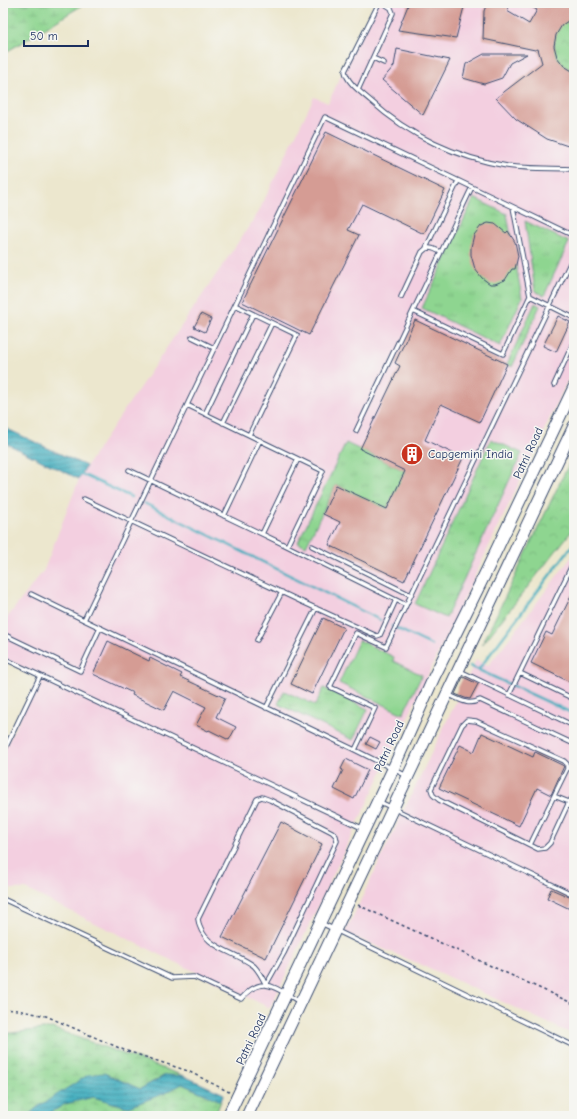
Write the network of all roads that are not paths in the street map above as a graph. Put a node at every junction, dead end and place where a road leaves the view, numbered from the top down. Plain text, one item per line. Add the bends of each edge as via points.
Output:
1 (379, 3) edge
2 (383, 3) edge
3 (373, 58) junction
4 (384, 63) dead end
5 (358, 90) junction
6 (574, 169) edge
7 (458, 181) junction
8 (472, 187) junction
9 (514, 207) junction
10 (574, 239) edge
11 (426, 248) junction
12 (441, 252) junction
13 (574, 255) edge
14 (530, 296) junction
15 (401, 297) dead end
16 (235, 305) junction
17 (550, 306) junction
18 (413, 311) junction
19 (253, 314) junction
20 (574, 318) edge
21 (272, 323) junction
22 (192, 337) dead end
23 (574, 341) edge
24 (214, 348) junction
25 (554, 385) dead end
26 (574, 387) edge
27 (187, 405) junction
28 (205, 414) junction
29 (223, 423) junction
30 (574, 426) edge
31 (356, 431) dead end
32 (249, 435) junction
33 (260, 440) junction
34 (298, 459) junction
35 (128, 470) dead end
36 (151, 480) junction
37 (84, 499) dead end
38 (224, 516) junction
39 (131, 521) junction
40 (262, 534) junction
41 (286, 546) junction
42 (312, 546) dead end
43 (574, 561) edge
44 (282, 592) junction
45 (31, 594) dead end
46 (411, 595) junction
47 (396, 600) junction
48 (405, 607) junction
49 (316, 608) junction
50 (84, 620) junction
51 (100, 628) junction
52 (3, 634) edge
53 (257, 640) dead end
54 (3, 658) edge
55 (459, 671) junction
56 (520, 673) junction
57 (40, 676) junction
58 (448, 694) junction
59 (509, 694) junction
60 (574, 699) edge
61 (266, 708) junction
62 (574, 726) edge
63 (574, 744) edge
64 (355, 750) junction
65 (3, 753) edge
66 (393, 769) junction
67 (409, 777) junction
68 (554, 796) junction
69 (574, 796) edge
70 (378, 801) junction
71 (569, 802) junction
72 (393, 808) junction
73 (364, 829) junction
74 (530, 845) junction
75 (574, 895) edge
76 (3, 898) edge
77 (320, 923) junction
78 (336, 930) junction
79 (266, 985) junction
80 (286, 995) junction
81 (301, 1003) junction
82 (574, 1046) edge
83 (228, 1116) edge
84 (248, 1116) edge

1 - 5 lane via 345,71
2 - 3 lane via 394,13
3 - 4 lane
3 - 5 lane
5 - 6 lane via 380,110 408,129 467,156 506,166
7 - 8 lane
7 - 11 lane
7 - 16 lane via 325,117
8 - 9 lane
8 - 12 lane
9 - 10 lane via 572,235
9 - 14 lane
11 - 12 lane
11 - 15 lane
12 - 18 lane
13 - 17 lane
14 - 17 lane
14 - 18 lane via 503,354
16 - 19 lane
16 - 24 lane
17 - 20 lane
17 - 46 lane
18 - 31 lane
19 - 21 lane
19 - 28 lane
21 - 29 lane
21 - 32 lane via 297,335
22 - 24 lane
23 - 25 lane
24 - 27 lane
26 - 66 main road, Patni Road via 434,677
27 - 28 lane
27 - 36 lane
28 - 29 lane
29 - 32 lane
30 - 55 main road
32 - 33 lane
33 - 34 lane
33 - 38 lane
34 - 40 lane
34 - 41 lane via 323,471
35 - 36 lane
36 - 38 lane
36 - 39 lane
37 - 39 lane
38 - 40 lane
39 - 44 lane
39 - 50 lane
40 - 41 lane
41 - 47 lane
42 - 46 lane
43 - 56 lane
44 - 49 lane
44 - 53 lane
45 - 50 lane
46 - 48 lane
47 - 48 lane
47 - 49 lane via 380,635 377,636
48 - 64 lane via 386,647 356,633 330,687 375,708
49 - 61 lane
50 - 51 lane
51 - 52 lane via 80,670
51 - 61 lane
54 - 57 lane
55 - 58 main road
55 - 59 lane
56 - 59 lane
56 - 60 lane
57 - 65 lane
57 - 73 lane
58 - 63 lane via 467,702 480,700
58 - 67 main road
59 - 62 lane
61 - 64 lane
64 - 66 lane
66 - 67 lane
66 - 70 main road, Patni Road
67 - 72 main road
68 - 71 lane
68 - 74 lane
68 - 74 lane via 567,769 564,761 476,721 467,720 462,726 431,789 433,795
69 - 71 lane
70 - 72 lane
70 - 73 main road, Patni Road
71 - 74 lane via 550,843 545,848 538,849
72 - 75 lane
72 - 78 main road
73 - 77 main road, Patni Road
76 - 79 lane via 172,978 194,977 241,999 248,990 257,985
77 - 78 lane
77 - 80 main road, Patni Road
78 - 81 main road
78 - 82 lane
79 - 79 lane via 255,967 214,945 199,926 198,919 257,799 262,797 332,832 337,841
79 - 80 lane
80 - 81 lane
80 - 83 main road, Patni Road
81 - 84 main road

